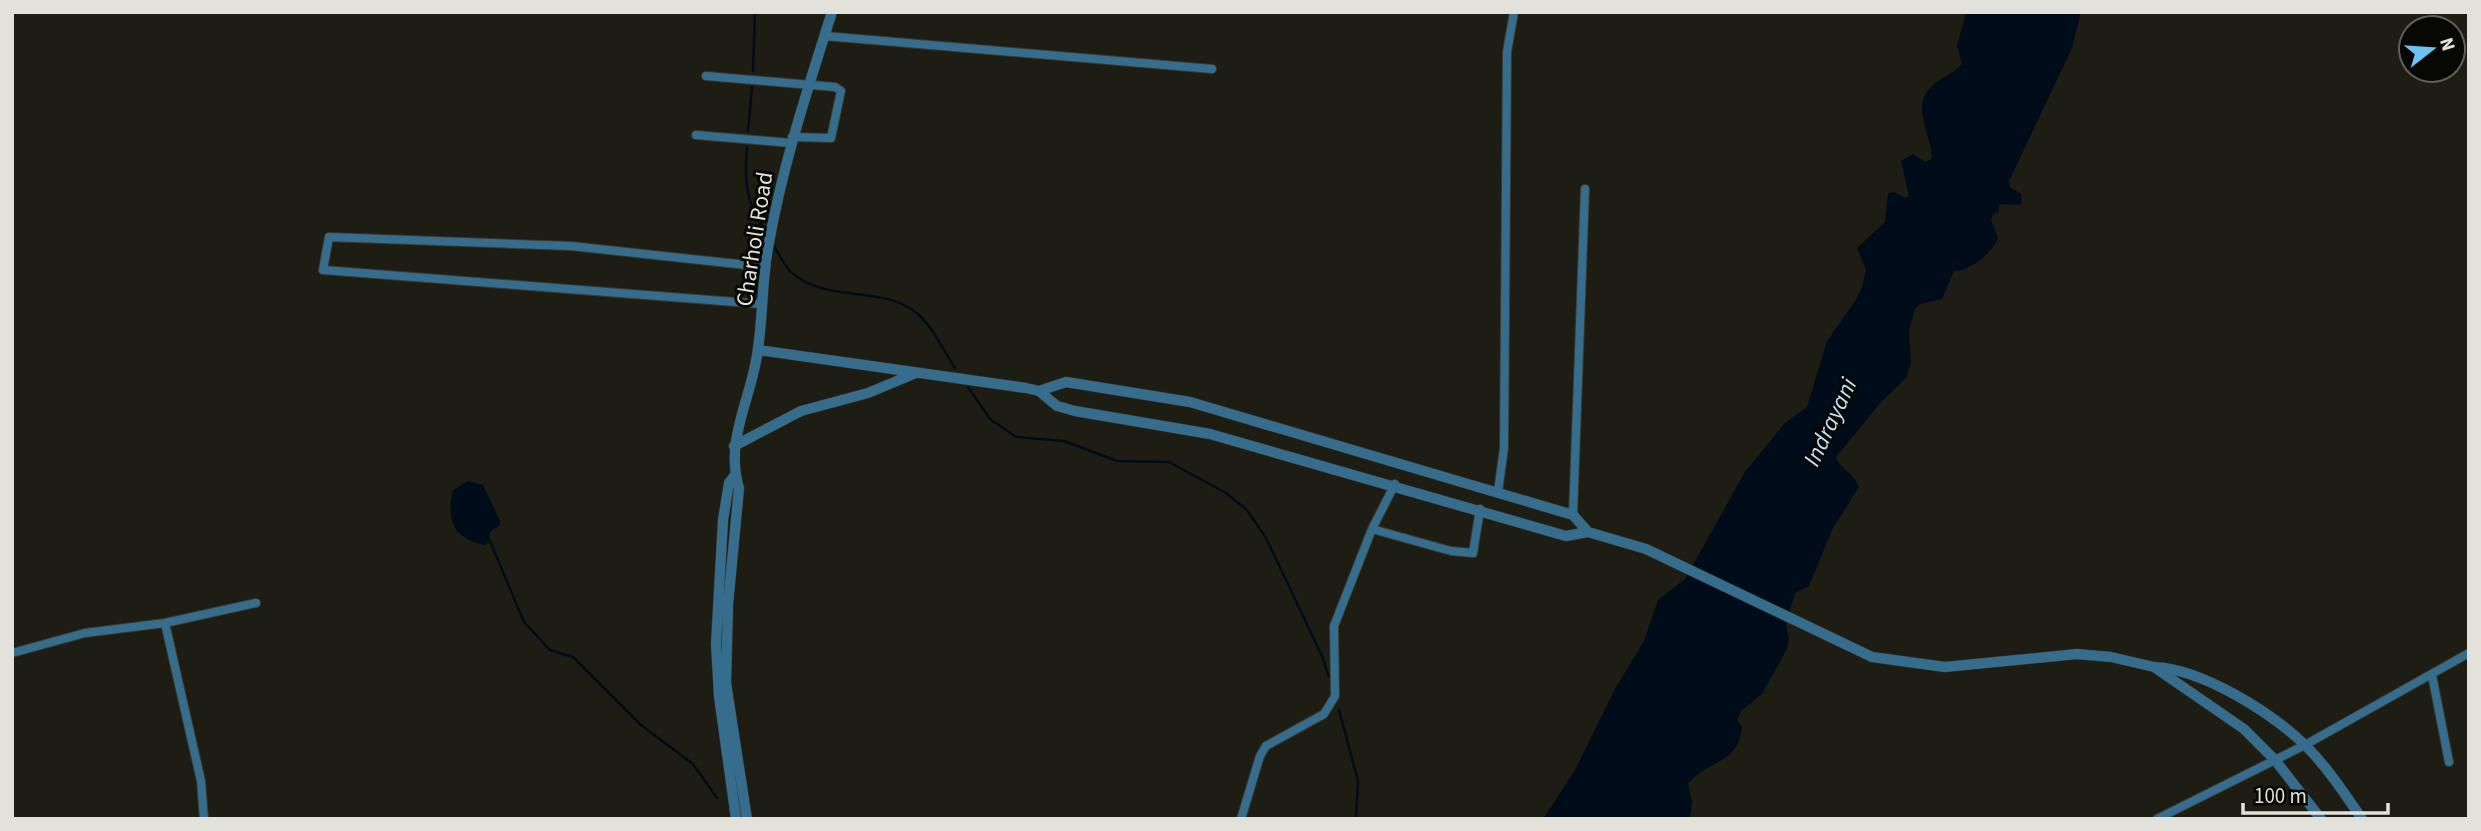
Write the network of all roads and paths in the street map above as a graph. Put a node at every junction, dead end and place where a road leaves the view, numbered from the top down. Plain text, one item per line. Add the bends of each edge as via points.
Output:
1 (832, 12) edge
2 (1514, 12) edge
3 (825, 36) junction
4 (1212, 69) dead end
5 (706, 76) dead end
6 (808, 85) junction
7 (696, 135) dead end
8 (791, 140) junction
9 (1585, 189) dead end
10 (765, 267) junction
11 (761, 304) junction
12 (758, 350) junction
13 (916, 372) junction
14 (1039, 391) junction
15 (734, 446) junction
16 (1395, 484) junction
17 (1498, 492) junction
18 (1480, 509) junction
19 (1573, 515) junction
20 (1372, 529) junction
21 (1588, 532) junction
22 (256, 603) dead end
23 (164, 623) junction
24 (12, 653) edge
25 (2469, 653) edge
26 (2154, 667) junction
27 (2432, 675) junction
28 (2305, 745) junction
29 (731, 751) junction
30 (2275, 760) junction
31 (2449, 762) dead end
32 (204, 819) edge
33 (736, 819) edge
34 (747, 819) edge
35 (1241, 819) edge
36 (2157, 819) edge
37 (2322, 819) edge
38 (2361, 819) edge

1 - 3 street, Charholi Road
2 - 17 street via 1507,52 1504,448
3 - 4 street
3 - 6 street, Charholi Road
5 - 6 street
6 - 8 street, Charholi Road
6 - 8 street via 841,91 833,132 825,140
7 - 8 street
8 - 10 street, Charholi Road
9 - 19 street
10 - 11 street, Charholi Road
10 - 11 street via 571,246 329,237 323,270
11 - 12 street, Charholi Road
12 - 13 street
12 - 15 street, Charholi Road
13 - 14 street
13 - 15 street via 868,393 801,411
14 - 16 street via 1057,406 1075,411 1210,434
14 - 17 street via 1066,382 1190,402
15 - 29 street, Charholi Road via 739,488 726,656
16 - 18 street
16 - 20 street
17 - 19 street
18 - 20 street via 1473,553
18 - 21 street via 1566,536
19 - 21 street
20 - 35 street via 1334,626 1335,696 1331,705 1324,714 1266,746
21 - 26 street via 1646,549 1872,657 1945,667 2077,654
22 - 23 street
23 - 24 street via 85,632
23 - 32 street via 201,781
25 - 27 street
26 - 28 street via 2186,672 2213,685
26 - 30 street via 2230,718
27 - 28 street
27 - 31 street
28 - 30 street
28 - 38 street
29 - 33 street, Charholi Road
29 - 34 street, Charholi Road
30 - 36 street
30 - 37 street

